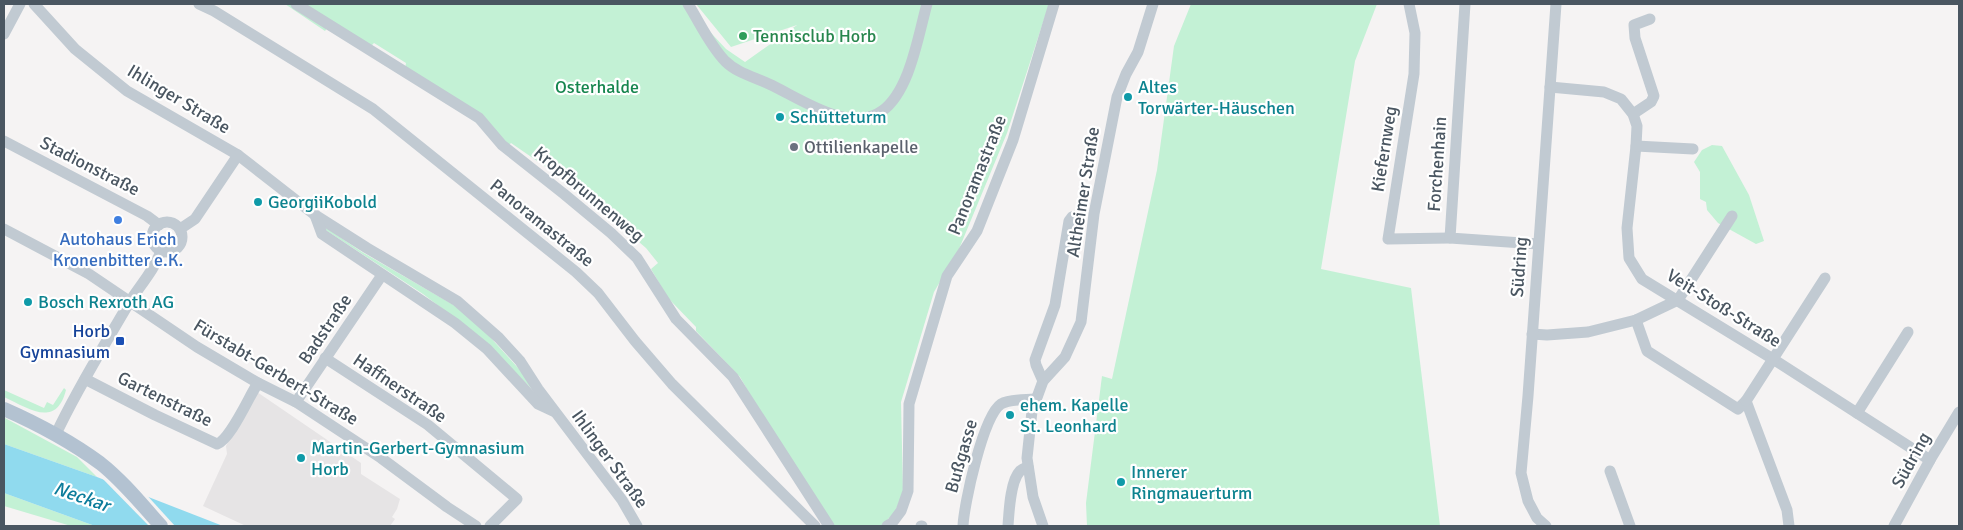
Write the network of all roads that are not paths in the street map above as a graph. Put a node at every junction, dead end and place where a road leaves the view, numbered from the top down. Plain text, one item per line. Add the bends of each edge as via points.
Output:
1 (20, 4) edge
2 (34, 4) edge
3 (199, 4) edge
4 (296, 4) edge
5 (688, 4) edge
6 (927, 4) edge
7 (1054, 4) edge
8 (1153, 4) edge
9 (1409, 4) edge
10 (1465, 4) edge
11 (1556, 4) edge
12 (1650, 19) dead end
13 (4, 34) edge
14 (1550, 87) junction
15 (1633, 114) junction
16 (4, 141) edge
17 (1636, 146) junction
18 (1693, 149) dead end
19 (238, 155) junction
20 (1081, 214) dead end
21 (315, 215) junction
22 (1732, 216) dead end
23 (159, 225) junction
24 (4, 229) edge
25 (180, 229) junction
26 (1450, 238) junction
27 (1538, 244) junction
28 (161, 251) junction
29 (382, 275) junction
30 (1825, 278) dead end
31 (1678, 300) junction
32 (130, 301) junction
33 (1636, 320) junction
34 (1908, 332) dead end
35 (1532, 334) junction
36 (325, 358) junction
37 (1772, 359) junction
38 (85, 379) junction
39 (1043, 381) junction
40 (258, 382) junction
41 (1035, 399) junction
42 (1746, 401) junction
43 (296, 402) junction
44 (4, 409) edge
45 (555, 412) junction
46 (1959, 412) edge
47 (1856, 413) junction
48 (56, 434) junction
49 (1930, 460) junction
50 (1028, 467) junction
51 (1610, 471) dead end
52 (161, 526) edge
53 (476, 526) edge
54 (490, 526) edge
55 (637, 526) edge
56 (815, 526) edge
57 (829, 526) edge
58 (888, 526) edge
59 (963, 526) edge
60 (1008, 526) edge
61 (1043, 526) edge
62 (1546, 526) edge
63 (1630, 526) edge
64 (1789, 526) edge
65 (1894, 526) edge

1 - 13 street
2 - 19 street, Ihlinger Straße via 75,49 127,91
3 - 56 street, Panoramastraße via 373,110 576,272 598,293 672,384
4 - 57 street, Kropfbrunnenweg via 479,118 502,145 637,258 676,319 734,376
5 - 6 street via 716,50 736,70 828,114 866,119 882,112 906,80
7 - 58 street, Panoramastraße via 1012,140 977,231 947,276 909,404 908,492 901,511
8 - 39 street, Altheimer Straße via 1138,52 1117,97 1094,214 1081,322 1065,357
9 - 26 street, Kiefernweg via 1416,34 1414,74 1388,239
10 - 26 street, Forchenhain
11 - 14 street, Südring
12 - 15 street via 1634,25 1634,38 1654,96 1651,102
14 - 15 street via 1604,92 1621,99
14 - 27 street, Südring
15 - 17 street, Veit-Stoß-Straße via 1637,126
16 - 23 street, Stadionstraße
17 - 18 street
17 - 31 street, Veit-Stoß-Straße via 1627,228 1629,258 1642,279
19 - 21 street, Ihlinger Straße
19 - 25 street via 195,219
20 - 39 street, Altheimer Straße via 1069,221 1056,305 1035,360
21 - 29 street, Ihlinger Straße via 322,234
21 - 45 street, Ihlinger Straße via 457,301 519,360
22 - 31 street
23 - 25 street via 170,223
23 - 28 street via 152,236 154,245
24 - 32 street, Fürstabt-Gerbert-Straße via 89,274
25 - 28 street via 182,239 178,248 170,252
26 - 27 street
27 - 35 street, Südring
28 - 32 street via 156,264
29 - 36 street, Badstraße
29 - 45 street, Ihlinger Straße via 455,323 487,349 538,404
30 - 37 street
31 - 33 street
31 - 37 street, Veit-Stoß-Straße
32 - 38 street
32 - 40 street, Fürstabt-Gerbert-Straße via 197,347
33 - 35 street via 1588,332
33 - 42 street via 1647,351 1738,409
34 - 47 street
35 - 62 street, Südring via 1521,473 1528,501 1537,518
36 - 43 street, Badstraße
36 - 54 street, Haffnerstraße via 428,425 517,499
37 - 42 street
37 - 47 street, Veit-Stoß-Straße
38 - 40 street, Gartenstraße via 217,444 228,434
38 - 48 street
39 - 41 street, Altheimer Straße
40 - 43 street, Fürstabt-Gerbert-Straße
41 - 50 street, Altheimer Straße via 1027,448
41 - 59 street, Bußgasse via 1007,402 993,413 968,495
42 - 64 street via 1787,510
43 - 53 street, Fürstabt-Gerbert-Straße
44 - 48 main road
45 - 55 street, Ihlinger Straße via 622,500
46 - 49 street, Südring
47 - 49 street, Veit-Stoß-Straße
48 - 52 main road via 101,464
49 - 65 street, Südring
50 - 60 street via 1020,471 1016,479
50 - 61 street, Altheimer Straße via 1033,497
51 - 63 street

